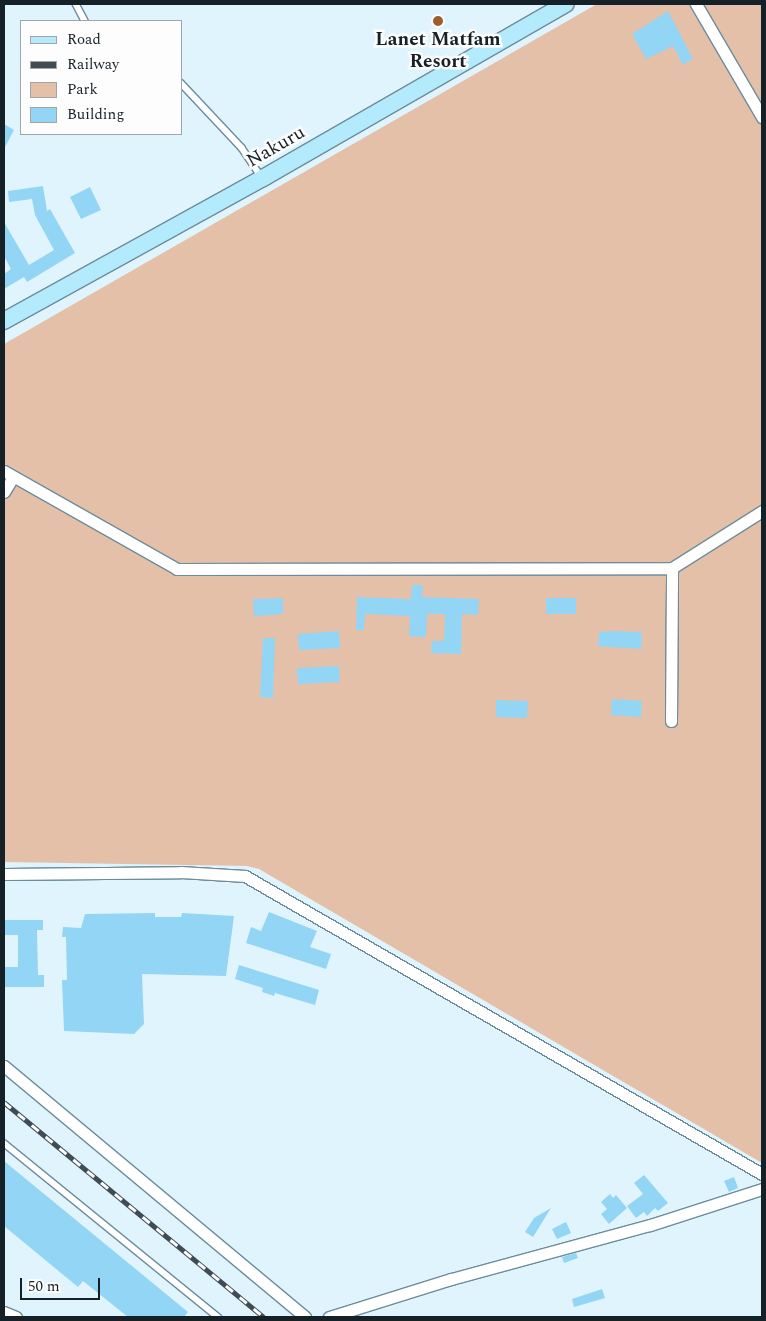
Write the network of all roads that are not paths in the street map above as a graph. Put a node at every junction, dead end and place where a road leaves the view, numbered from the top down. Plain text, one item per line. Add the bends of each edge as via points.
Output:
1 (76, 4) edge
2 (566, 4) edge
3 (696, 4) edge
4 (84, 20) edge
5 (182, 84) edge
6 (762, 117) edge
7 (263, 178) junction
8 (4, 321) edge
9 (8, 474) edge
10 (4, 492) edge
11 (762, 511) edge
12 (672, 568) junction
13 (671, 721) dead end
14 (4, 874) edge
15 (4, 1066) edge
16 (4, 1143) edge
17 (762, 1174) edge
18 (762, 1189) edge
19 (4, 1312) edge
20 (16, 1317) edge
21 (218, 1317) edge
22 (305, 1317) edge
23 (329, 1317) edge

1 - 4 lane
2 - 7 main road, Nakuru
3 - 6 street
5 - 7 lane via 242,148
7 - 8 main road, Nakuru
9 - 10 street
9 - 12 street via 177,569
11 - 12 street
12 - 13 street
14 - 17 street via 181,872 245,876
15 - 22 street
16 - 21 lane
18 - 23 street via 650,1225 451,1279
19 - 20 street

